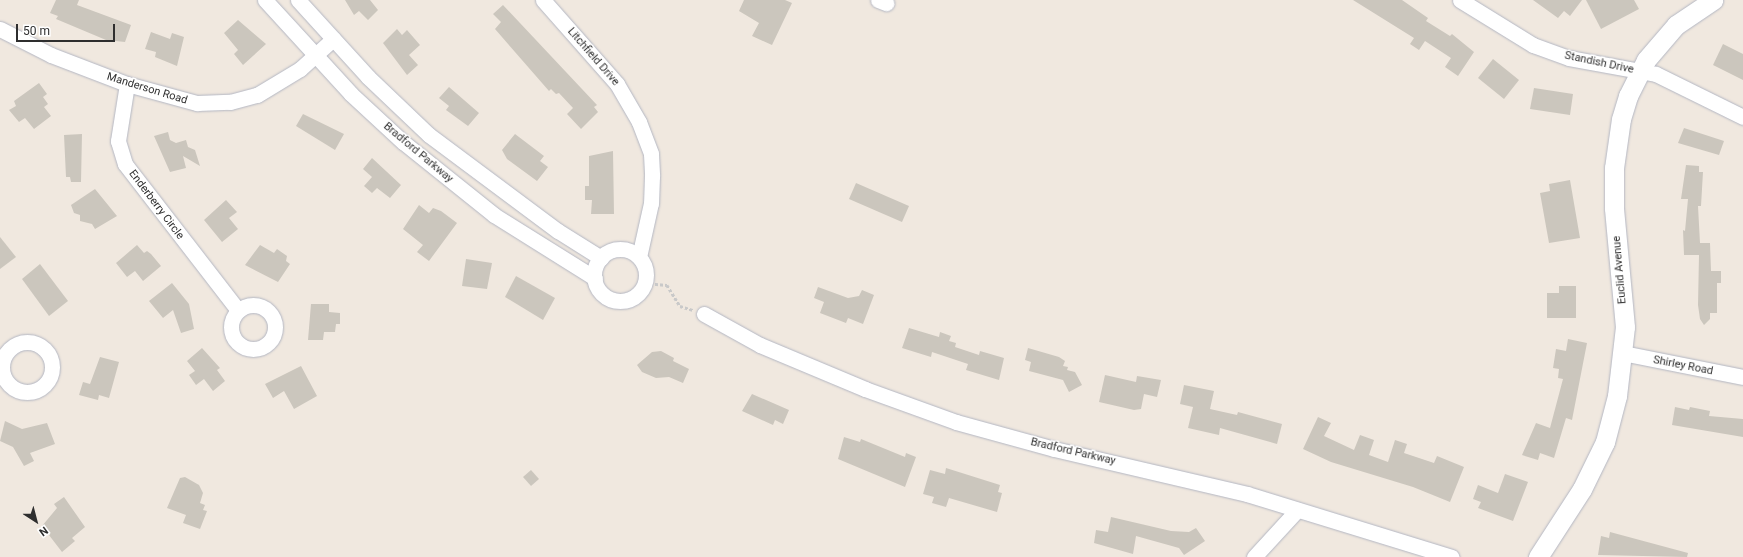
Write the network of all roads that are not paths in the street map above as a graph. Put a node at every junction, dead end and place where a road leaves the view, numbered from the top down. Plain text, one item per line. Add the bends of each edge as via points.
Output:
1 (265, 0) edge
2 (298, 0) edge
3 (544, 0) edge
4 (1460, 0) edge
5 (1713, 0) edge
6 (0, 29) edge
7 (333, 39) junction
8 (316, 55) junction
9 (1639, 72) junction
10 (127, 84) junction
11 (1743, 117) edge
12 (639, 257) junction
13 (601, 258) junction
14 (595, 278) junction
15 (238, 310) dead end
16 (704, 314) road end
17 (1623, 353) junction
18 (1743, 377) edge
19 (1297, 510) junction
20 (1254, 557) edge
21 (1452, 557) edge
22 (1538, 557) edge

1 - 8 street, Bradford Parkway
2 - 7 street, Bradford Parkway
3 - 12 street, Litchfield Drive via 617,84 639,122 651,154 651,203
4 - 9 street, Standish Drive via 1533,45 1568,58
5 - 9 street, Euclid Avenue via 1676,25
6 - 10 street, Manderson Road via 51,55
7 - 8 street, Manderson Road
7 - 13 street, Bradford Parkway via 429,135 558,232
8 - 10 street, Manderson Road via 284,81 257,95 230,102 178,101
8 - 14 street, Bradford Parkway via 351,94 404,142 488,210
9 - 11 street, Standish Drive via 1656,74
9 - 17 street, Euclid Avenue via 1621,119 1614,168 1614,208 1625,327
10 - 15 street, Enderberry Circle via 118,141 124,164
12 - 13 street via 632,252 615,250
12 - 14 street, Bradford Parkway via 646,269 645,283 632,299 618,301 600,291
13 - 14 street
16 - 19 street, Bradford Parkway via 760,345 865,389 956,422 1054,449 1247,494
17 - 18 street, Shirley Road
17 - 22 street, Euclid Avenue via 1618,396 1605,442 1582,489
19 - 20 street
19 - 21 street, Bradford Parkway

